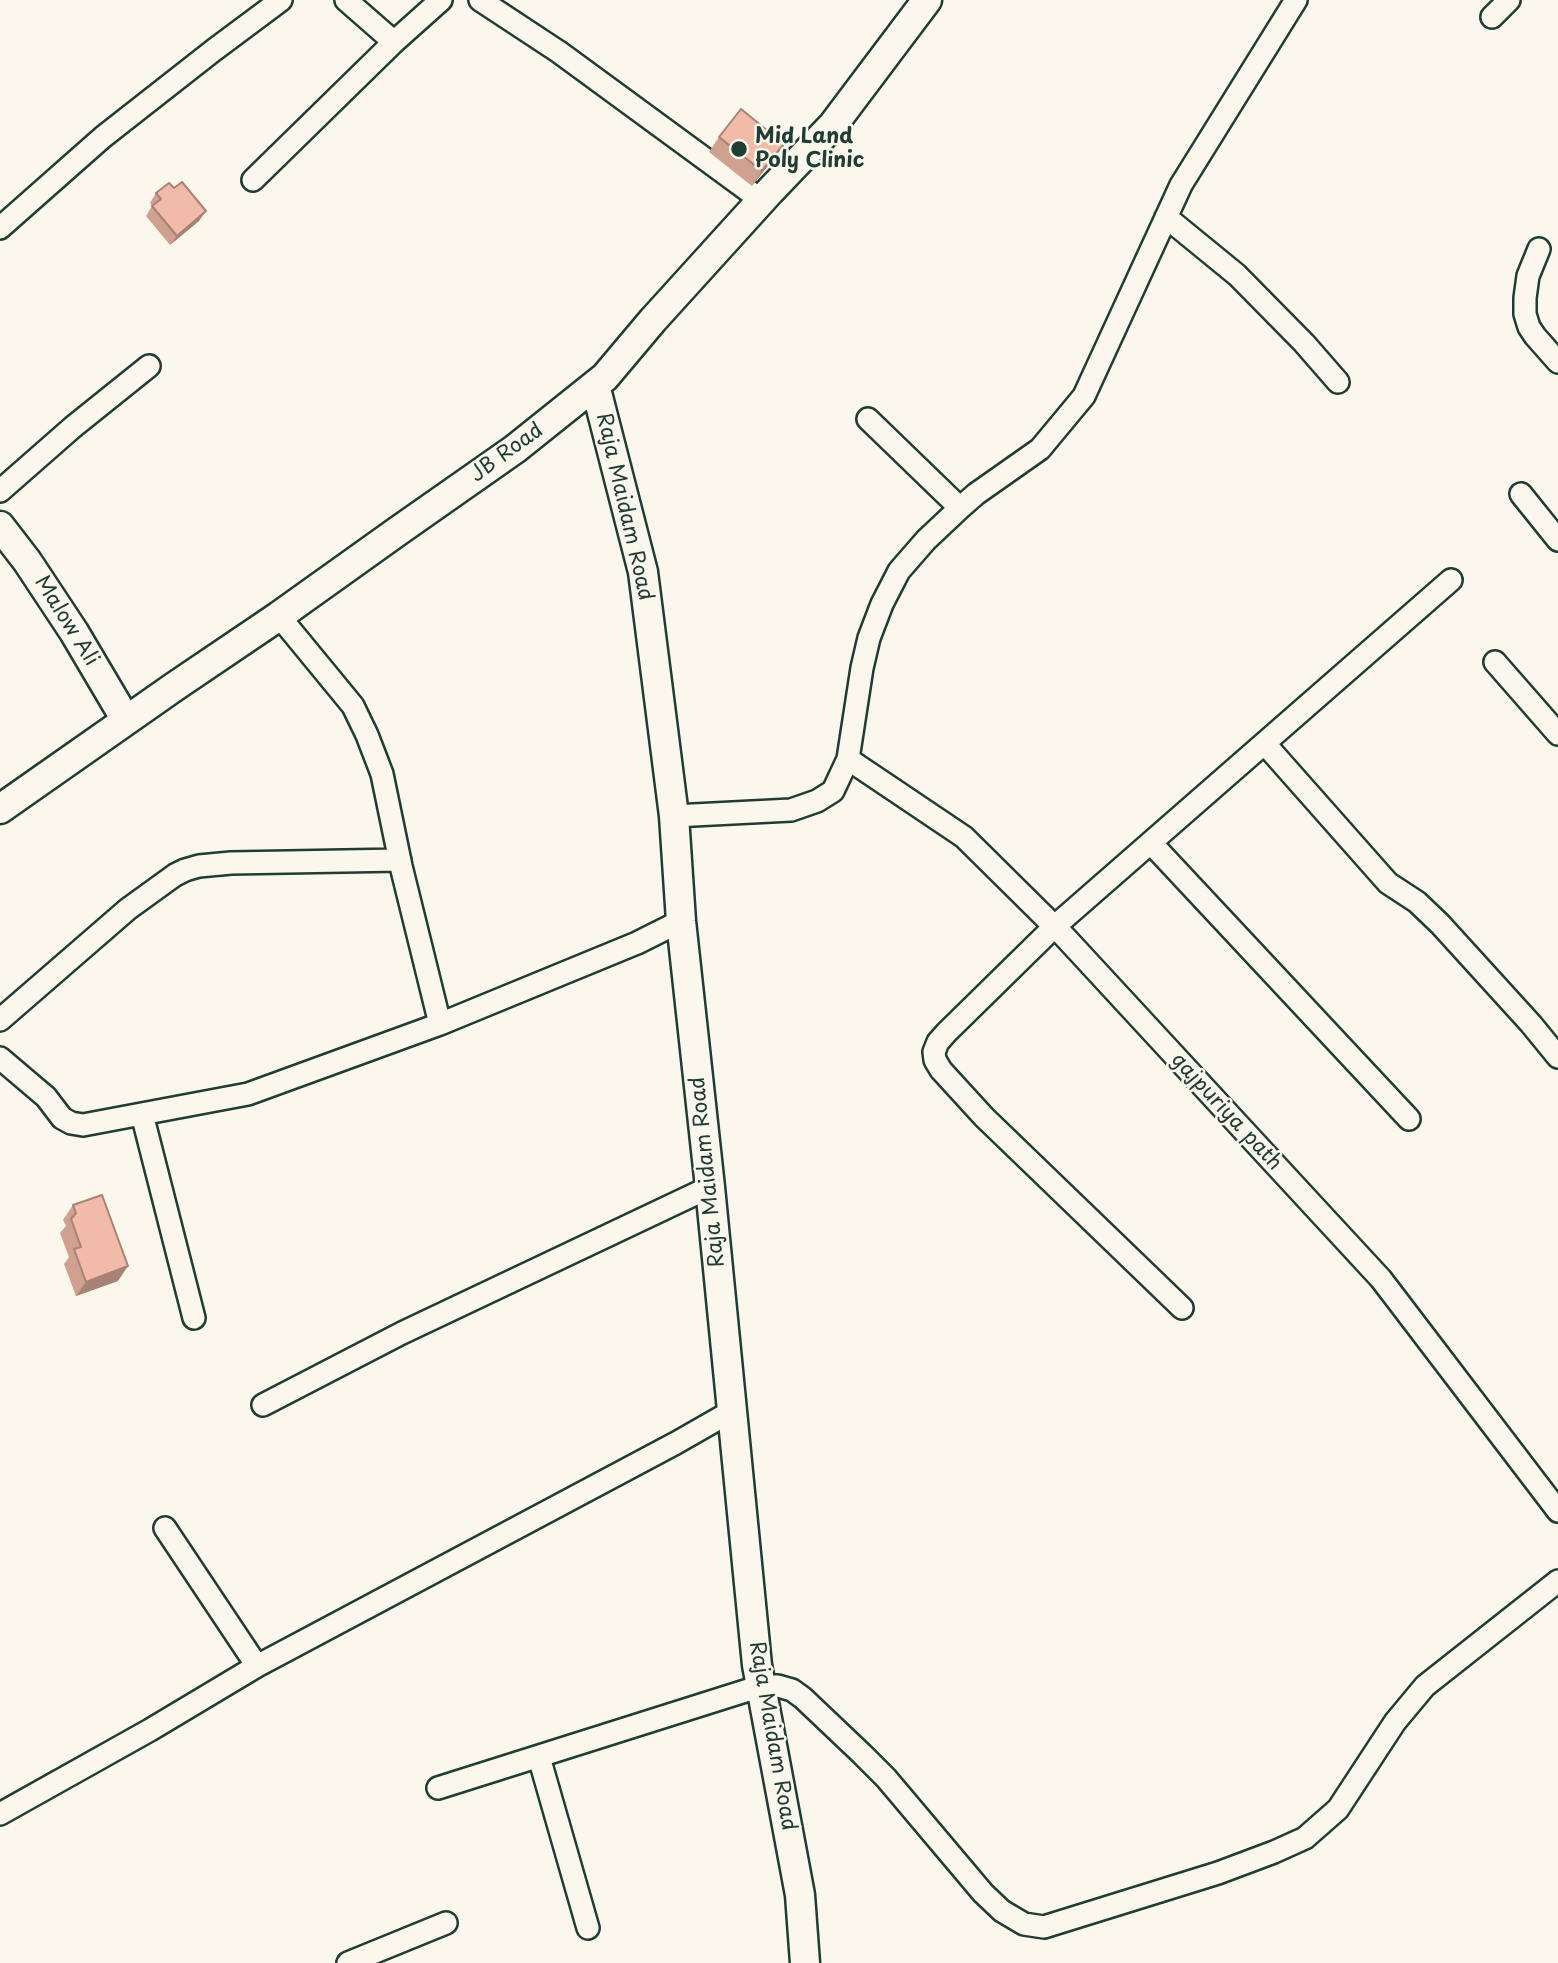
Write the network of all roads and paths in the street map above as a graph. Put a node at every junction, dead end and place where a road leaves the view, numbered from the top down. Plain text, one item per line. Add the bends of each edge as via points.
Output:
1 (281, 0) edge
2 (346, 0) edge
3 (441, 0) edge
4 (481, 0) edge
5 (927, 0) edge
6 (1296, 0) edge
7 (1509, 0) edge
8 (1492, 17) dead end
9 (394, 42) junction
10 (253, 180) dead end
11 (761, 200) junction
12 (1166, 217) junction
13 (0, 228) edge
14 (1539, 248) dead end
15 (1558, 362) edge
16 (149, 366) dead end
17 (1338, 382) dead end
18 (594, 385) junction
19 (868, 419) dead end
20 (0, 491) edge
21 (1521, 494) dead end
22 (960, 508) junction
23 (0, 526) edge
24 (1558, 540) edge
25 (1451, 580) dead end
26 (279, 616) junction
27 (1495, 662) dead end
28 (126, 720) junction
29 (1558, 734) edge
30 (1265, 744) junction
31 (848, 759) junction
32 (0, 809) edge
33 (674, 816) junction
34 (1151, 843) junction
35 (400, 860) junction
36 (681, 921) junction
37 (1054, 927) junction
38 (0, 1020) edge
39 (440, 1024) junction
40 (1558, 1057) edge
41 (0, 1058) edge
42 (142, 1114) junction
43 (1409, 1119) dead end
44 (710, 1187) junction
45 (1182, 1308) dead end
46 (194, 1318) dead end
47 (263, 1405) dead end
48 (732, 1411) junction
49 (1558, 1511) edge
50 (165, 1528) dead end
51 (1558, 1581) edge
52 (257, 1666) junction
53 (761, 1686) junction
54 (539, 1757) junction
55 (438, 1788) dead end
56 (0, 1814) edge
57 (446, 1923) dead end
58 (588, 1928) dead end
59 (348, 1963) edge
60 (805, 1963) edge

1 - 13 street via 103,137
2 - 9 street
3 - 9 street
4 - 11 street
5 - 11 street, JB Road via 833,125
6 - 12 street via 1181,185
7 - 8 street
9 - 10 street
11 - 18 street, JB Road
12 - 17 street via 1237,275
12 - 22 street via 1084,396 1040,449
14 - 15 street via 1528,276 1525,314 1535,336
16 - 20 street
18 - 26 street, JB Road via 515,449
18 - 33 street, Raja Maidam Road via 643,572
19 - 22 street
21 - 24 street
22 - 31 street via 899,571 882,604 862,668
23 - 28 street, Malow Ali via 74,632
25 - 30 street
26 - 28 street, JB Road
26 - 35 street via 352,706 368,735 382,774
27 - 29 street
28 - 32 street, JB Road
30 - 34 street
30 - 40 street via 1388,883 1440,924
31 - 33 street via 833,791 791,810
31 - 37 street, gajpuriya path via 964,836
33 - 36 street, Raja Maidam Road
34 - 37 street
34 - 43 street
35 - 38 street via 231,863 185,870 128,909
35 - 39 street
36 - 39 street
36 - 44 street, Raja Maidam Road
37 - 45 street via 938,1042 935,1060 984,1117
37 - 49 street, gajpuriya path via 1381,1279
39 - 42 street via 248,1094
41 - 42 street via 71,1123
42 - 46 street
44 - 47 street via 402,1333
44 - 48 street, Raja Maidam Road
48 - 52 street
48 - 53 street, Raja Maidam Road
50 - 52 street
51 - 53 street via 1425,1686 1395,1721 1338,1809 1305,1838 1218,1873 1044,1927 1024,1924 983,1893 886,1778 803,1698 778,1686
52 - 56 street
53 - 54 street
53 - 60 street, Raja Maidam Road via 800,1895
54 - 55 street
54 - 58 street
57 - 59 street

